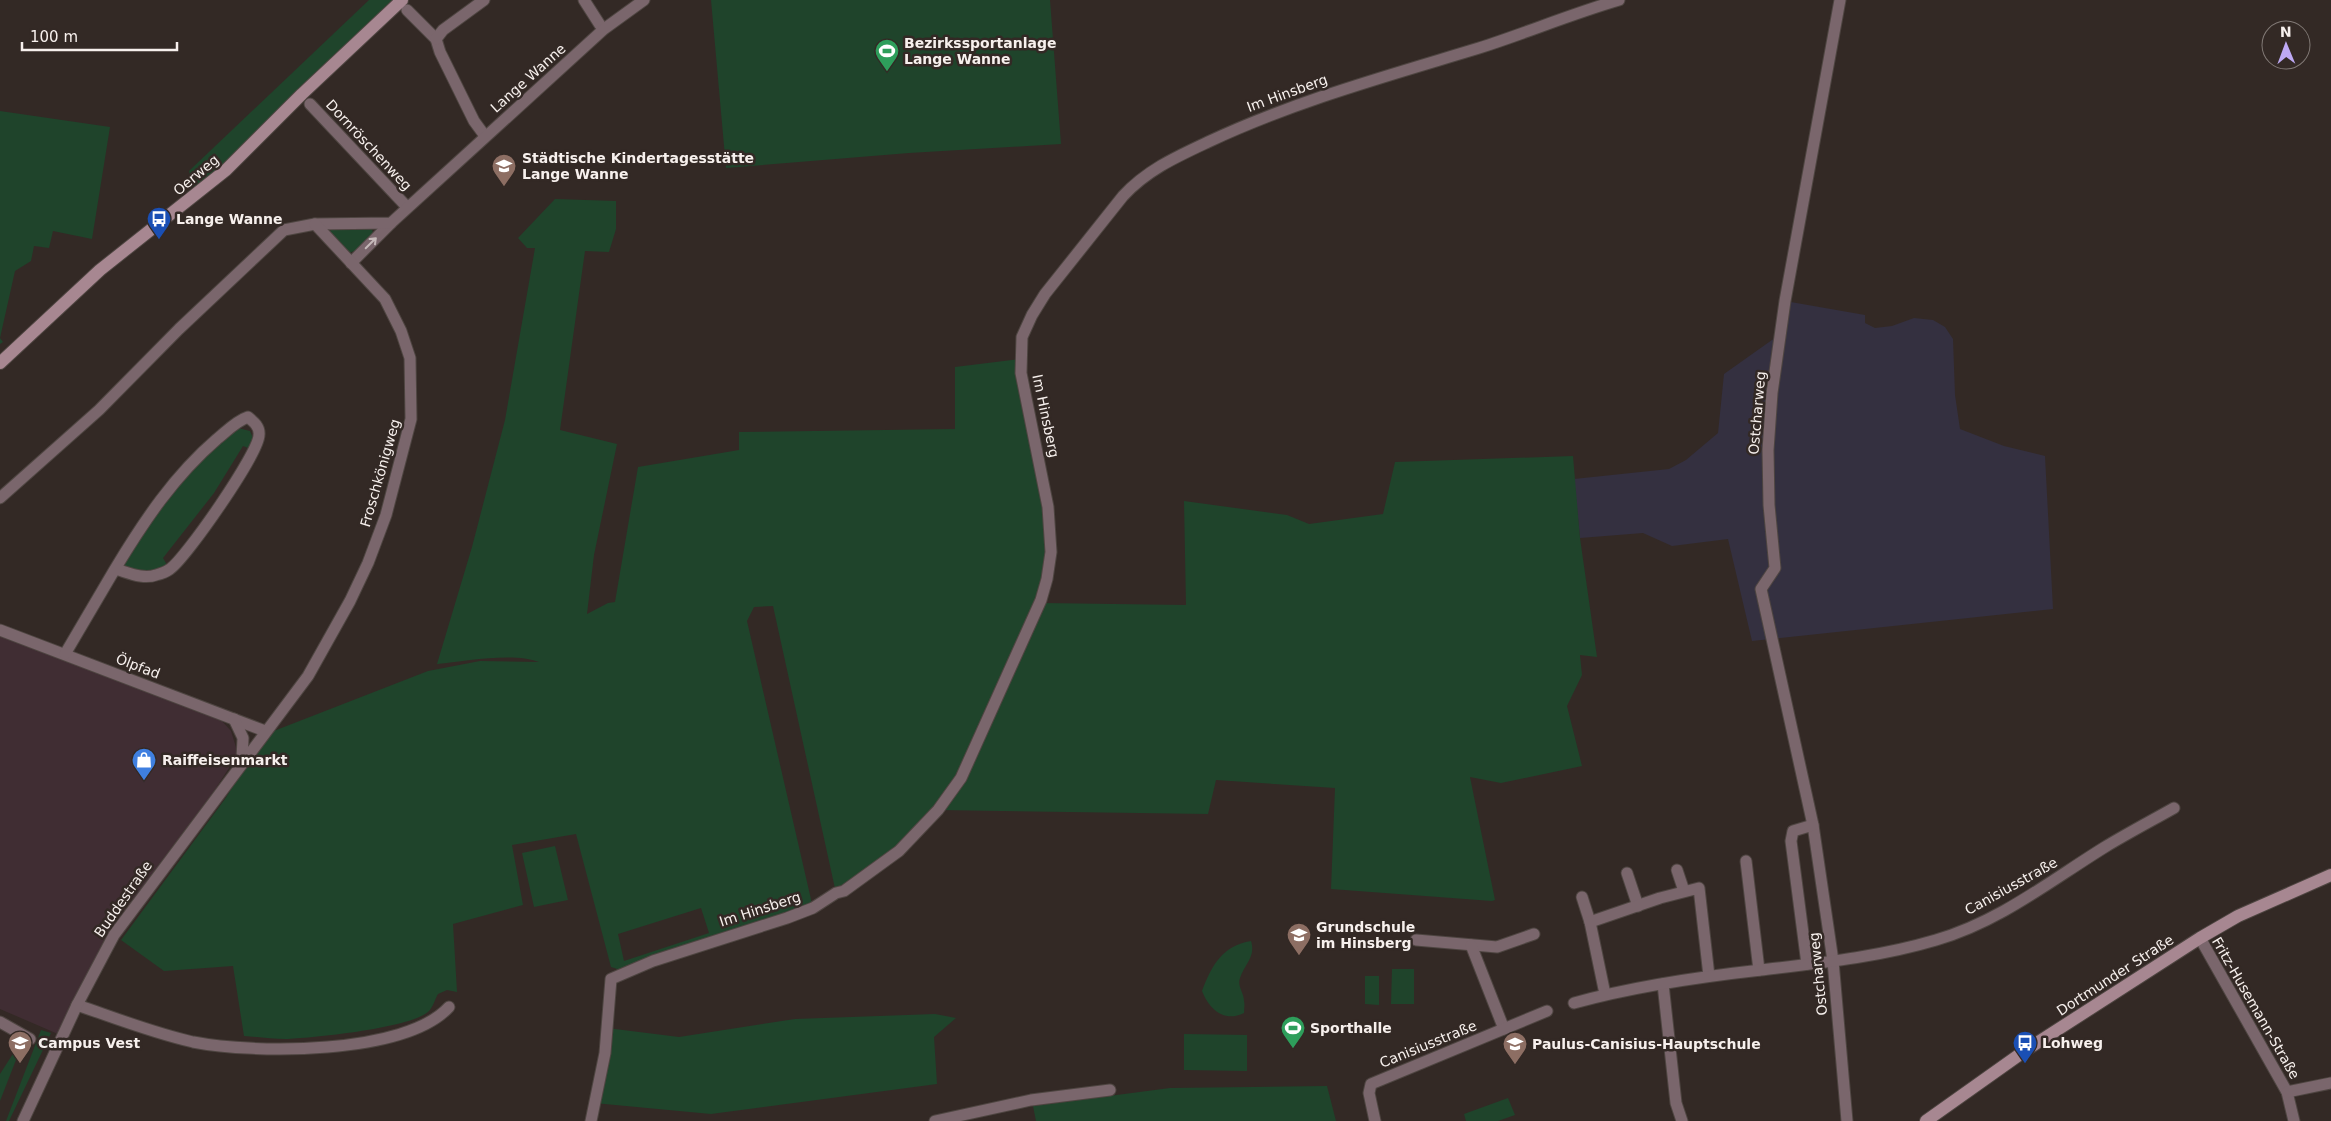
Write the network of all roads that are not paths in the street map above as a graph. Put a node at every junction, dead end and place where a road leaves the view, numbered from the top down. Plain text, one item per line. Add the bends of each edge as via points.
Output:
1 (484, 0) edge
2 (584, 0) edge
3 (644, 0) edge
4 (1619, 0) edge
5 (1840, 0) edge
6 (405, 5) edge
7 (600, 25) dead end
8 (436, 39) junction
9 (310, 104) dead end
10 (485, 136) junction
11 (407, 207) junction
12 (391, 223) junction
13 (314, 224) junction
14 (351, 263) junction
15 (0, 363) edge
16 (0, 498) edge
17 (115, 568) junction
18 (0, 630) edge
19 (64, 654) junction
20 (234, 719) junction
21 (264, 731) junction
22 (242, 761) junction
23 (2174, 808) dead end
24 (1813, 825) junction
25 (1746, 861) dead end
26 (1677, 870) dead end
27 (1627, 873) dead end
28 (2331, 875) edge
29 (1684, 891) junction
30 (1582, 897) dead end
31 (1638, 906) junction
32 (1590, 922) junction
33 (1534, 934) dead end
34 (2200, 938) junction
35 (1416, 940) dead end
36 (1471, 945) junction
37 (1833, 961) junction
38 (1807, 964) junction
39 (1759, 970) junction
40 (1709, 976) junction
41 (1663, 984) junction
42 (1606, 994) junction
43 (1574, 1002) dead end
44 (77, 1005) junction
45 (449, 1007) dead end
46 (1547, 1011) dead end
47 (0, 1022) edge
48 (1504, 1029) junction
49 (30, 1039) dead end
50 (2331, 1083) edge
51 (1110, 1090) dead end
52 (2287, 1092) junction
53 (23, 1121) edge
54 (590, 1121) edge
55 (935, 1121) edge
56 (1375, 1121) edge
57 (1682, 1121) edge
58 (1847, 1121) edge
59 (1926, 1121) edge
60 (2294, 1121) edge

1 - 8 street via 443,30
2 - 7 street
3 - 10 street, Lange Wanne via 604,29
4 - 54 street, Im Hinsberg via 1275,113 1161,164 1137,181 1045,294 1022,337 1021,374 1048,507 1049,566 1029,631 961,778 938,810 899,852 844,891 813,908 672,954 611,979 605,1053
5 - 24 street, Ostcharweg via 1785,301 1772,393 1768,450 1775,568 1761,589
6 - 8 street
6 - 15 main road, Oerweg via 302,94 226,170 100,270
8 - 10 street via 470,112
9 - 11 street, Dornröschenweg
10 - 11 street, Lange Wanne
11 - 12 street, Lange Wanne
12 - 13 street
14 -> 12 street, Lange Wanne
13 - 14 street, Froschkönigweg
13 - 16 street via 284,230 179,329 100,410
14 - 21 street, Froschkönigweg via 385,299 401,330 410,358 411,419 395,482 368,563 344,614 308,676
17 - 17 street via 146,577 171,569 222,504 256,448 260,437 258,427 248,416 214,442 167,489
17 - 19 street
18 - 19 street, Ölpfad
19 - 20 street, Ölpfad
20 - 21 street, Ölpfad
20 - 22 street via 243,738
21 - 22 street, Buddestraße
22 - 44 street, Buddestraße via 114,935
23 - 37 street, Canisiusstraße via 1988,920 1938,940 1887,953
24 - 37 street, Ostcharweg
24 - 38 street, Ostcharweg via 1793,831 1791,841
25 - 39 street
26 - 29 street
27 - 31 street
28 - 34 main road, Dortmunder Straße via 2238,916
29 - 31 street
29 - 40 street via 1699,888
30 - 32 street
31 - 32 street
32 - 42 street
33 - 36 street via 1498,947
34 - 52 street, Fritz-Husemann-Straße
34 - 59 main road, Dortmunder Straße via 2026,1050
35 - 36 street
36 - 48 street
37 - 38 street, Canisiusstraße
37 - 58 street, Ostcharweg
38 - 39 street, Canisiusstraße
39 - 40 street, Canisiusstraße
40 - 41 street, Canisiusstraße
41 - 42 street, Canisiusstraße
41 - 57 street via 1676,1103
42 - 43 street, Canisiusstraße
44 - 45 street via 194,1042 280,1050 382,1038 420,1028 440,1017
44 - 53 street, Buddestraße
46 - 48 street, Canisiusstraße
47 - 49 street
48 - 56 street, Canisiusstraße via 1371,1084 1369,1093
50 - 52 street
51 - 55 street via 1031,1100
52 - 60 street, Fritz-Husemann-Straße

